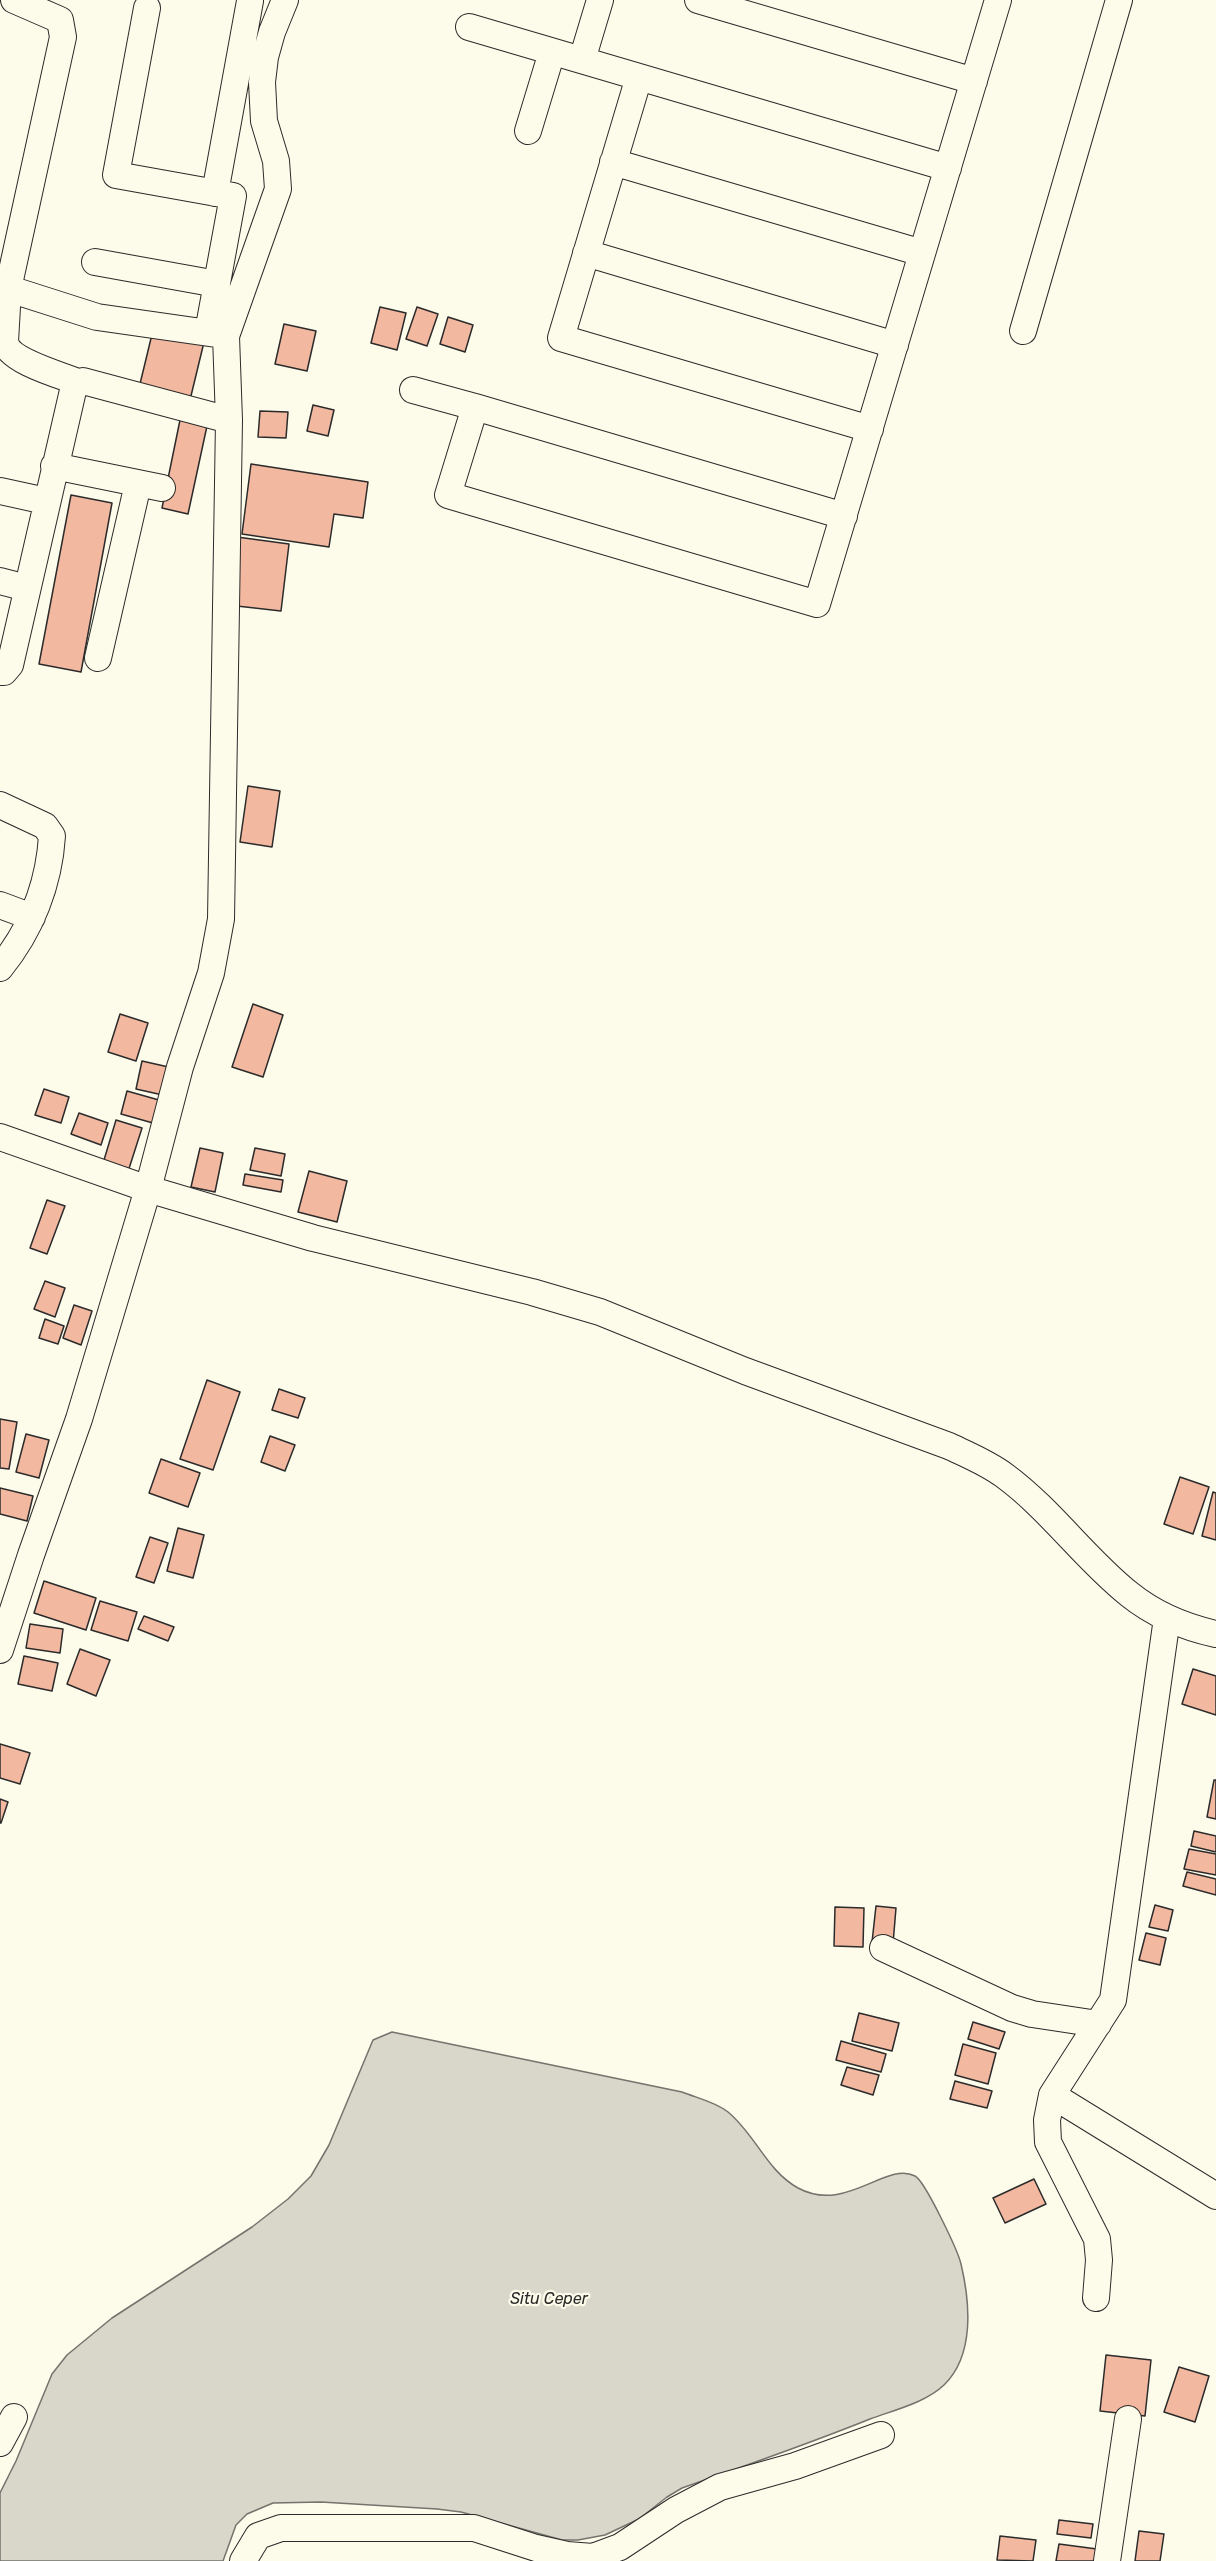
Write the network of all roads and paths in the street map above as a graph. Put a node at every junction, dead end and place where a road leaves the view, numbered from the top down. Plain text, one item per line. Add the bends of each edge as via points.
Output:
1 (14, 0) edge
2 (285, 0) edge
3 (600, 0) edge
4 (698, 0) edge
5 (998, 0) edge
6 (1119, 0) edge
7 (250, 1) edge
8 (147, 8) dead end
9 (469, 27) dead end
10 (552, 52) junction
11 (582, 60) junction
12 (639, 77) junction
13 (974, 81) junction
14 (528, 131) dead end
15 (613, 162) junction
16 (948, 168) junction
17 (215, 193) junction
18 (586, 253) junction
19 (922, 253) junction
20 (95, 262) dead end
21 (217, 284) junction
22 (4, 287) edge
23 (1023, 331) dead end
24 (217, 334) junction
25 (895, 345) junction
26 (78, 382) junction
27 (413, 390) dead end
28 (475, 407) junction
29 (229, 420) junction
30 (870, 429) junction
31 (54, 466) junction
32 (0, 490) edge
33 (46, 501) junction
34 (844, 516) junction
35 (0, 581) edge
36 (27, 588) junction
37 (98, 658) dead end
38 (0, 672) edge
39 (0, 805) edge
40 (0, 906) edge
41 (32, 917) junction
42 (0, 968) edge
43 (0, 1137) edge
44 (148, 1190) junction
45 (10, 1585) edge
46 (1167, 1618) junction
47 (1216, 1634) edge
48 (0, 1650) edge
49 (883, 1948) dead end
50 (1098, 2024) junction
51 (1053, 2095) junction
52 (1216, 2196) edge
53 (1096, 2298) dead end
54 (14, 2417) dead end
55 (1128, 2419) dead end
56 (881, 2435) dead end
57 (0, 2443) edge
58 (243, 2561) edge
59 (1107, 2561) edge

1 - 22 street via 60,20 63,37
2 - 24 street via 267,49 262,82 264,121 276,161 278,189
3 - 11 street
4 - 13 street
5 - 13 street
6 - 23 street
7 - 17 street
8 - 17 street via 116,175
9 - 10 street
10 - 11 street
10 - 14 street
11 - 12 street
12 - 15 street
12 - 16 street
13 - 16 street
15 - 18 street
15 - 19 street
16 - 19 street
17 - 21 street via 233,196
18 - 25 street
18 - 30 street via 561,338
19 - 25 street
20 - 21 street
21 - 24 street
22 - 24 street via 97,317
22 - 26 street via 6,349 16,357
24 - 29 street
25 - 30 street
26 - 29 street
26 - 31 street
27 - 28 street
28 - 34 street
28 - 34 street via 448,495 817,604
29 - 44 street via 222,918
30 - 34 street
31 - 33 street
31 - 37 street via 150,486
32 - 33 street
33 - 36 street
35 - 36 street
36 - 38 street via 10,664
39 - 41 street via 45,826 52,836 50,864
40 - 41 street
41 - 42 street
43 - 44 street
44 - 45 street via 79,1419
44 - 46 street via 312,1238 600,1312 745,1371 949,1446 1005,1476 1129,1594
45 - 48 street
46 - 47 street
46 - 50 street via 1117,1979 1113,2000
49 - 50 street via 1012,2008
50 - 51 street
51 - 52 street
51 - 53 street via 1047,2120 1048,2142 1097,2239
54 - 57 street
55 - 59 street
56 - 58 street via 795,2466 720,2487 620,2547 593,2557 536,2548 474,2528 281,2528 258,2536

